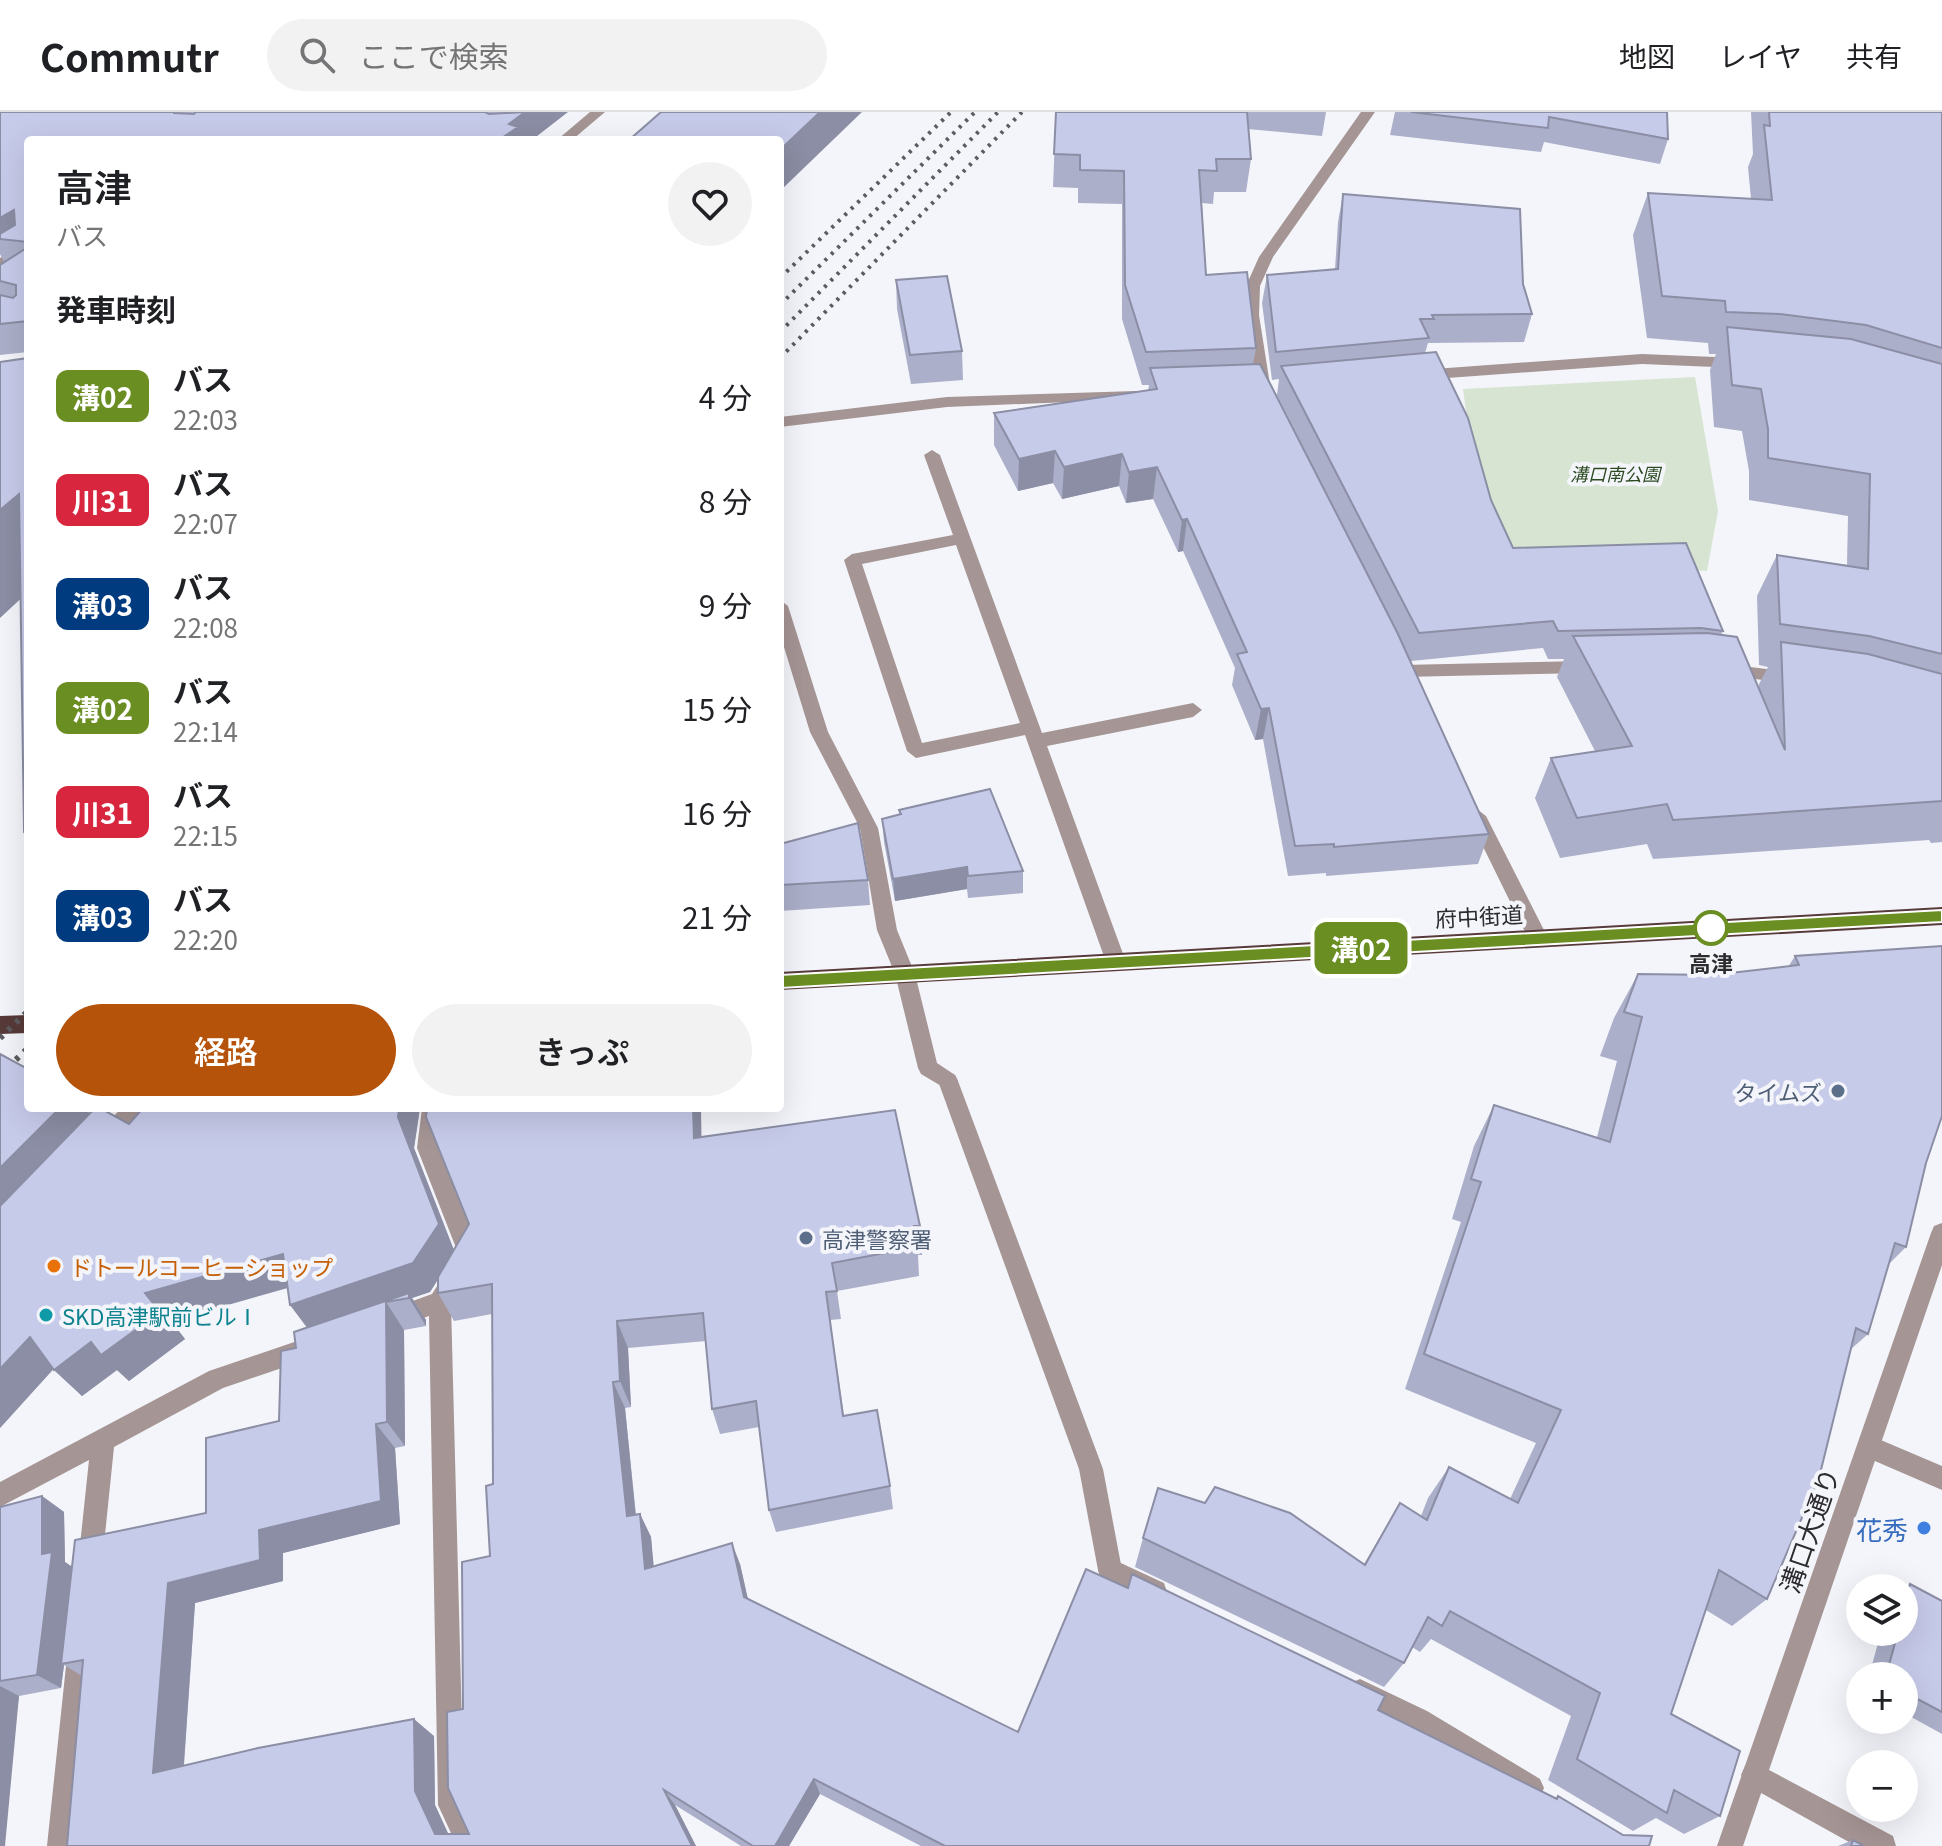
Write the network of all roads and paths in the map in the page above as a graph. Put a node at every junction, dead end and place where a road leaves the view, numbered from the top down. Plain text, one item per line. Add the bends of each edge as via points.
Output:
1 (598, 112) edge
2 (1368, 112) edge
3 (569, 136) edge
4 (24, 249) edge
5 (0, 264) edge
6 (1756, 365) edge
7 (1404, 376) edge
8 (1264, 392) edge
9 (1153, 395) edge
10 (784, 422) edge
11 (932, 455) dead end
12 (963, 538) junction
13 (784, 619) edge
14 (1609, 666) edge
15 (1703, 667) edge
16 (1403, 671) edge
17 (1813, 682) edge
18 (1193, 710) dead end
19 (1033, 734) junction
20 (1467, 797) edge
21 (1942, 916) edge
22 (1538, 938) junction
23 (1116, 962) junction
24 (905, 974) junction
25 (784, 981) edge
26 (24, 1024) edge
27 (0, 1025) edge
28 (131, 1112) edge
29 (432, 1112) edge
30 (93, 1151) edge
31 (1942, 1233) edge
32 (440, 1302) junction
33 (366, 1328) edge
34 (321, 1343) edge
35 (103, 1441) junction
36 (1869, 1447) junction
37 (1942, 1478) edge
38 (0, 1495) edge
39 (88, 1581) edge
40 (1180, 1604) edge
41 (83, 1628) edge
42 (1334, 1679) edge
43 (1754, 1775) junction
44 (1548, 1799) edge
45 (60, 1846) edge
46 (471, 1846) edge
47 (1730, 1846) edge
48 (1883, 1846) edge

1 - 3 street
2 - 8 street via 1266,257 1253,286
4 - 5 street
6 - 7 street via 1642,359
9 - 10 street via 991,398
11 - 12 street
12 - 19 street
12 - 19 street via 852,560 916,751
13 - 24 street via 819,732 869,828 887,930
14 - 16 street
15 - 17 street
18 - 19 street
19 - 23 street
20 - 22 street
21 - 22 highway, 府中街道
22 - 23 highway, 府中街道
23 - 24 highway, 府中街道
24 - 25 highway, 府中街道
24 - 40 street via 928,1068 948,1081 1091,1469 1110,1570
26 - 27 highway
28 - 30 street
29 - 32 street via 428,1148 470,1254
31 - 36 street, 溝口大通り
32 - 33 street
32 - 46 street via 451,1805
34 - 35 street via 217,1379
35 - 38 street
35 - 39 street
36 - 37 street
36 - 43 street, 溝口大通り
41 - 45 street
42 - 44 street via 1418,1720
43 - 47 street, 溝口大通り
43 - 48 street

